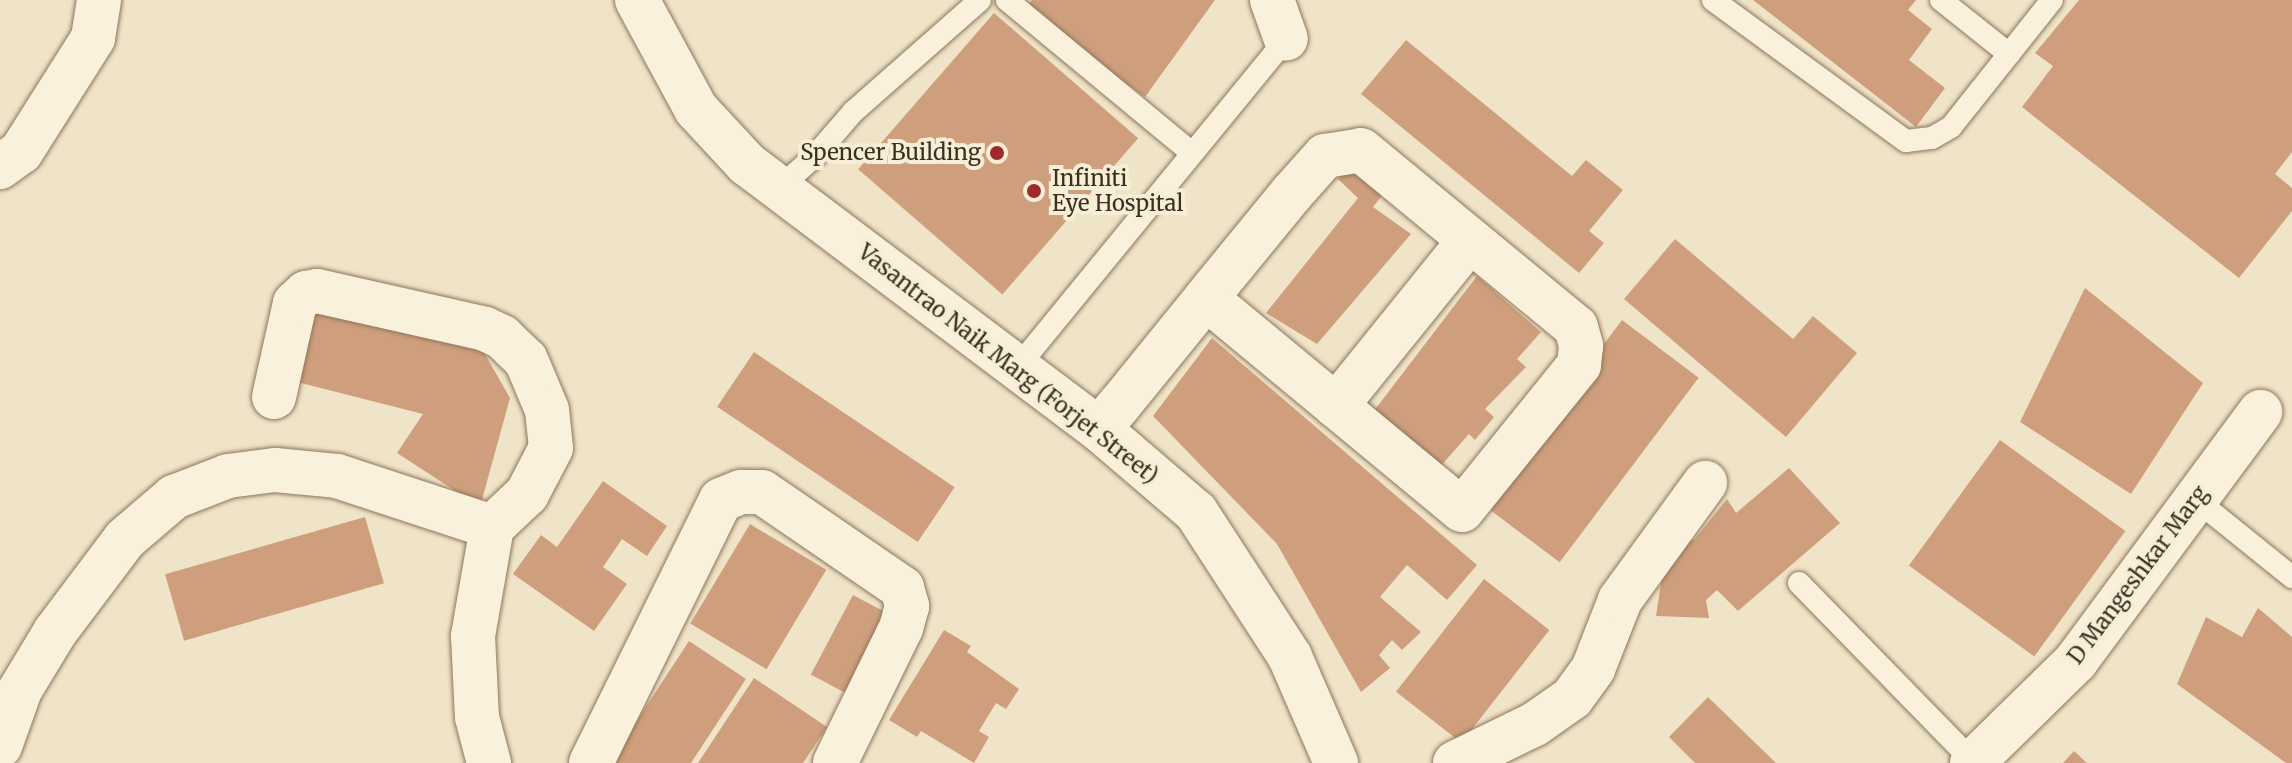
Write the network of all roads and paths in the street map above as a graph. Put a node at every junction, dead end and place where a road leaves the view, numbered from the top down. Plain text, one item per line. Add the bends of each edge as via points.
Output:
1 (99, 0) edge
2 (637, 0) edge
3 (980, 0) edge
4 (1007, 0) edge
5 (1713, 0) edge
6 (1941, 0) edge
7 (2052, 0) edge
8 (1279, 19) edge
9 (2009, 54) junction
10 (1192, 153) junction
11 (0, 167) edge
12 (779, 188) junction
13 (1470, 240) junction
14 (1206, 298) junction
15 (1016, 369) junction
16 (274, 397) dead end
17 (1336, 406) junction
18 (2260, 412) dead end
19 (1099, 429) junction
20 (1705, 483) dead end
21 (2194, 498) junction
22 (492, 527) junction
23 (2292, 577) edge
24 (1799, 583) dead end
25 (0, 746) edge
26 (1973, 762) edge
27 (489, 763) edge
28 (591, 763) edge
29 (835, 763) edge
30 (1336, 763) edge
31 (1455, 763) edge

1 - 11 street via 93,38 21,152
2 - 12 street, Vasantrao Naik Marg (Forjet Street) via 696,109 747,164
3 - 12 lane via 853,112
4 - 10 lane
5 - 9 lane via 1906,141 1932,138 1951,127
6 - 9 lane
7 - 9 lane
8 - 10 lane
10 - 15 lane
12 - 15 street, Vasantrao Naik Marg (Forjet Street)
13 - 14 street via 1361,150 1325,156
13 - 17 street
13 - 17 street via 1576,327 1581,346 1579,365 1462,510
14 - 17 street
14 - 19 street
15 - 19 street, Vasantrao Naik Marg (Forjet Street)
16 - 22 street via 295,303 306,293 317,291 502,337 526,360 547,410 551,448 527,494
18 - 21 street, D Mangeshkar Marg
19 - 30 street, Vasantrao Naik Marg (Forjet Street) via 1196,512 1290,657
20 - 31 street via 1620,600 1593,669 1572,698 1535,724
21 - 23 lane
21 - 26 street, D Mangeshkar Marg via 2076,661
22 - 25 street via 337,476 275,470 228,476 174,497 125,539 55,632 20,690
22 - 27 street via 473,636 477,717
24 - 26 lane
28 - 29 street via 721,500 741,492 762,492 902,588 907,606 901,628

